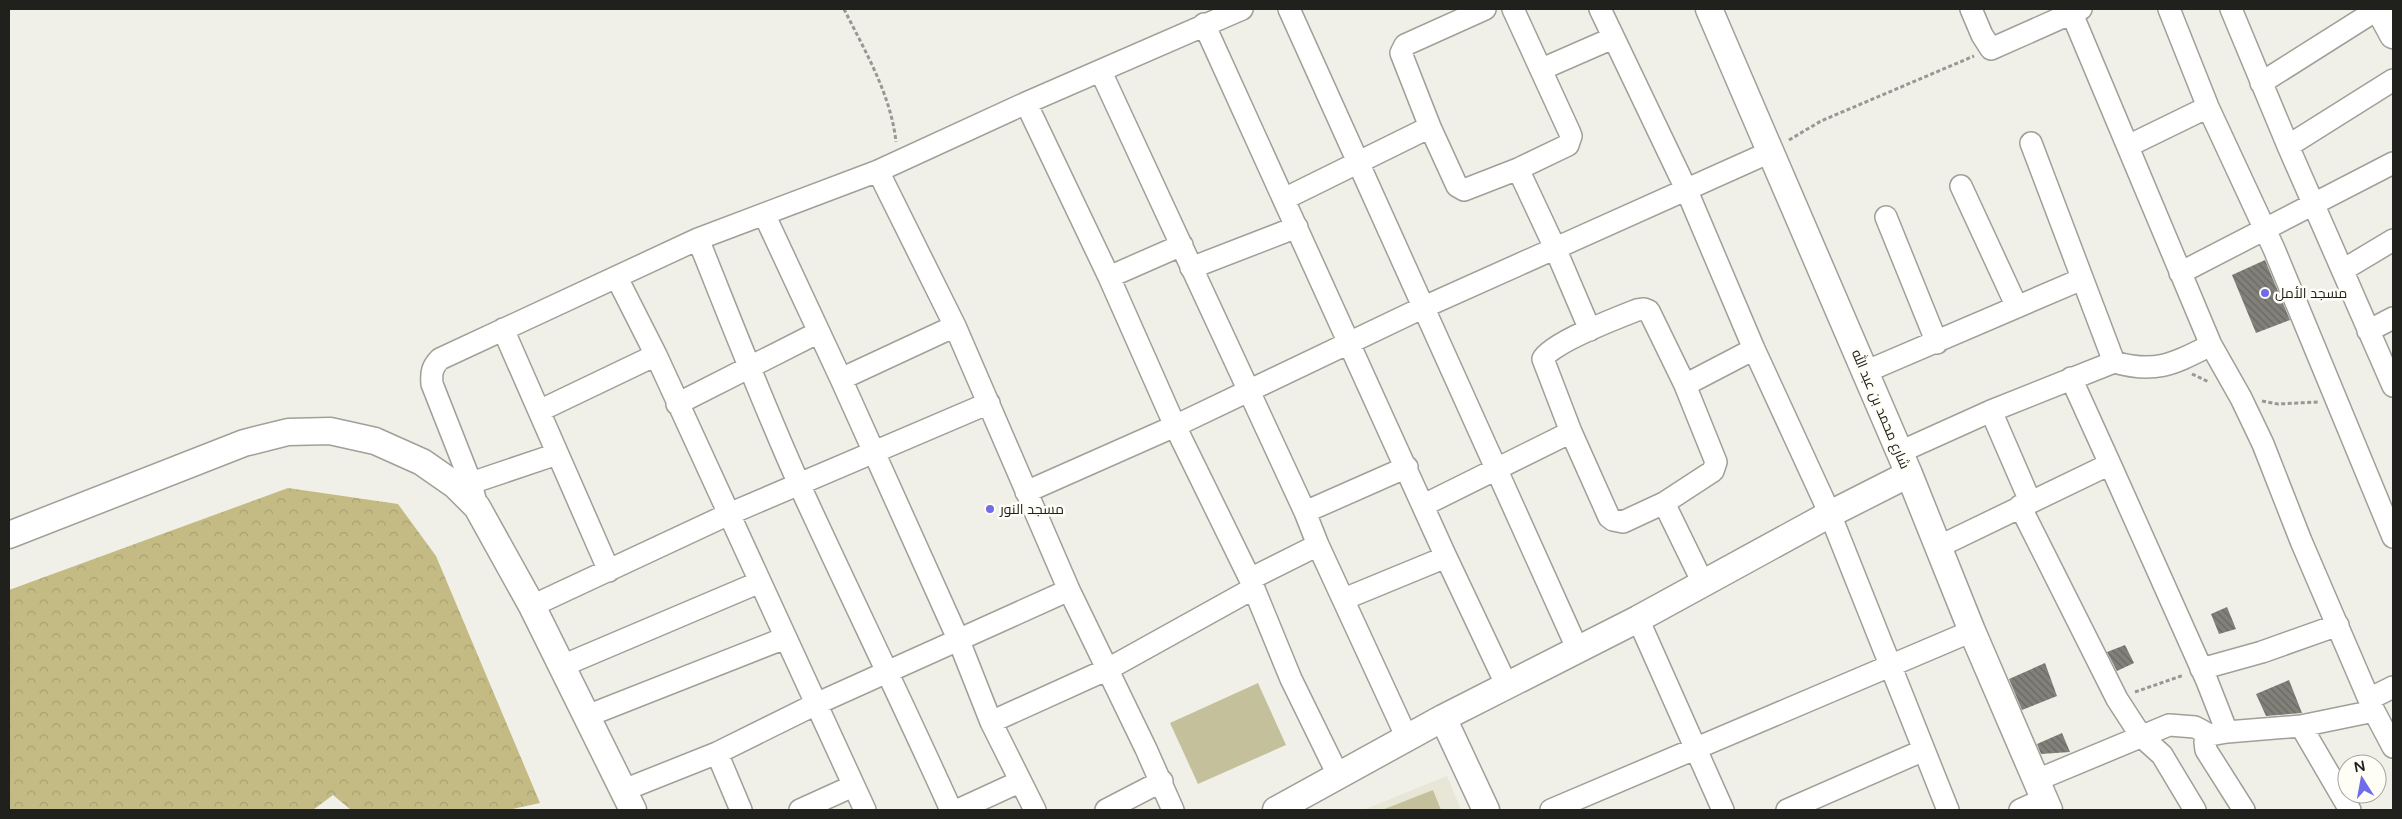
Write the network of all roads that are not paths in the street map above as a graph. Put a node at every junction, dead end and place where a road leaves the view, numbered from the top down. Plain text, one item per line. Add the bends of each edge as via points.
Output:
1 (1242, 9) edge
2 (1289, 9) edge
3 (1484, 9) edge
4 (1513, 9) edge
5 (1600, 9) edge
6 (1709, 9) edge
7 (1971, 9) edge
8 (2169, 9) edge
9 (2231, 9) edge
10 (2074, 10) edge
11 (1448, 16) edge
12 (2386, 17) edge
13 (1204, 24) junction
14 (1613, 38) junction
15 (1542, 69) junction
16 (1101, 72) junction
17 (2393, 80) edge
18 (2261, 84) junction
19 (1026, 103) junction
20 (2208, 107) junction
21 (1430, 127) junction
22 (2032, 143) dead end
23 (2128, 146) junction
24 (2288, 146) junction
25 (1770, 152) junction
26 (1357, 162) junction
27 (2393, 164) edge
28 (1518, 169) junction
29 (878, 170) junction
30 (1962, 186) dead end
31 (1686, 191) junction
32 (1284, 199) junction
33 (2314, 205) junction
34 (764, 214) junction
35 (1886, 216) dead end
36 (1297, 227) junction
37 (2266, 230) junction
38 (698, 239) junction
39 (2393, 240) edge
40 (1182, 245) junction
41 (1555, 248) junction
42 (1191, 268) junction
43 (2343, 270) junction
44 (2180, 273) junction
45 (1109, 277) junction
46 (618, 278) junction
47 (2082, 279) junction
48 (2017, 307) junction
49 (1422, 308) junction
50 (2393, 318) edge
51 (955, 326) junction
52 (502, 329) junction
53 (1590, 330) junction
54 (2368, 331) junction
55 (819, 332) junction
56 (1350, 343) junction
57 (1937, 343) junction
58 (2210, 345) junction
59 (1754, 349) junction
60 (656, 355) junction
61 (2114, 362) junction
62 (749, 368) junction
63 (1865, 372) junction
64 (2071, 378) junction
65 (841, 379) junction
66 (1685, 385) junction
67 (2393, 386) edge
68 (1249, 389) junction
69 (989, 403) junction
70 (678, 404) junction
71 (539, 411) junction
72 (1991, 411) junction
73 (1175, 426) junction
74 (1571, 432) junction
75 (873, 451) junction
76 (557, 454) junction
77 (1904, 463) junction
78 (2110, 464) junction
79 (1407, 467) junction
80 (1496, 469) junction
81 (800, 484) junction
82 (1026, 492) junction
83 (474, 495) junction
84 (1664, 503) junction
85 (2025, 503) junction
86 (1424, 505) junction
87 (1305, 512) junction
88 (729, 514) junction
89 (1830, 514) junction
90 (9, 534) edge
91 (2393, 537) edge
92 (1318, 545) junction
93 (1938, 547) junction
94 (1446, 557) junction
95 (609, 571) junction
96 (760, 582) junction
97 (1252, 583) junction
98 (1703, 583) junction
99 (1069, 590) junction
100 (1344, 599) junction
101 (532, 606) junction
102 (1638, 619) junction
103 (2338, 625) junction
104 (1972, 631) junction
105 (785, 638) junction
106 (959, 641) junction
107 (1577, 648) junction
108 (1889, 665) junction
109 (562, 666) junction
110 (1108, 669) junction
111 (2201, 669) junction
112 (889, 672) junction
113 (1507, 686) junction
114 (2393, 687) edge
115 (816, 704) junction
116 (2372, 705) junction
117 (587, 716) junction
118 (1443, 718) junction
119 (991, 722) junction
120 (2301, 726) junction
121 (2218, 733) junction
122 (2141, 736) junction
123 (1407, 738) junction
124 (2393, 747) edge
125 (1695, 749) junction
126 (1924, 750) junction
127 (717, 753) junction
128 (1339, 776) junction
129 (1162, 781) junction
130 (1019, 782) junction
131 (853, 786) junction
132 (2043, 796) edge
133 (628, 800) edge
134 (1576, 806) edge
135 (741, 810) edge
136 (800, 810) edge
137 (865, 810) edge
138 (951, 810) edge
139 (958, 810) edge
140 (1035, 810) edge
141 (1108, 810) edge
142 (1174, 810) edge
143 (1276, 810) edge
144 (1486, 810) edge
145 (1552, 810) edge
146 (1723, 810) edge
147 (1787, 810) edge
148 (1948, 810) edge
149 (2020, 810) edge
150 (2195, 810) edge
151 (2244, 810) edge
152 (2350, 810) edge

1 - 13 street
2 - 26 street
3 - 11 street
4 - 15 street
5 - 14 street
6 - 25 street, شارع محمد بن عبد الله
7 - 10 street via 1991,49
8 - 20 street
9 - 18 street
10 - 23 street
11 - 21 street via 1405,45 1401,53
12 - 18 street
13 - 16 street
13 - 32 street
14 - 15 street
14 - 31 street
15 - 28 street via 1569,131 1570,141 1568,145
16 - 19 street
16 - 40 street
17 - 24 street
18 - 24 street
19 - 29 street
19 - 45 street
20 - 23 street
20 - 37 street
21 - 26 street
21 - 28 street via 1460,189 1468,189
22 - 47 street
23 - 44 street
24 - 33 street
25 - 31 street
25 - 63 street, شارع محمد بن عبد الله
26 - 32 street
26 - 49 street
27 - 33 street
28 - 41 street
29 - 34 street
29 - 51 street
30 - 48 street
31 - 41 street
31 - 59 street
32 - 36 street
33 - 37 street
33 - 43 street
34 - 38 street
34 - 55 street
35 - 57 street
36 - 42 street
36 - 56 street
37 - 44 street
37 - 91 street
38 - 46 street
38 - 62 street
39 - 43 street
40 - 42 street
40 - 45 street
41 - 49 street
41 - 53 street
42 - 68 street
43 - 54 street
44 - 58 street
45 - 73 street
46 - 52 street
46 - 60 street
47 - 48 street
47 - 61 street
48 - 57 street
49 - 56 street
49 - 80 street
50 - 54 street
51 - 65 street
51 - 69 street
52 - 71 street
52 - 83 street via 440,358 431,373 432,384
53 - 66 street via 1637,310 1649,311
53 - 74 street via 1550,350 1544,359
54 - 67 street
55 - 62 street
55 - 65 street
56 - 68 street
56 - 79 street
57 - 63 street
58 - 61 street via 2171,365 2157,368 2134,368
58 - 103 street via 2241,398
59 - 66 street
59 - 89 street
60 - 70 street
60 - 71 street
61 - 64 street
62 - 70 street
62 - 81 street
63 - 77 street, شارع محمد بن عبد الله
64 - 72 street
64 - 78 street
65 - 75 street
66 - 84 street via 1714,455 1715,466 1713,471
68 - 73 street
68 - 87 street
69 - 75 street
69 - 82 street
70 - 88 street
71 - 76 street
72 - 77 street
72 - 85 street
73 - 82 street
73 - 97 street
74 - 80 street
74 - 84 street via 1609,517 1623,522
75 - 81 street
75 - 106 street
76 - 83 street
76 - 95 street
77 - 89 street
77 - 93 street, شارع محمد بن عبد الله
78 - 85 street
78 - 111 street
79 - 86 street
79 - 87 street
80 - 86 street
80 - 107 street
81 - 88 street
81 - 112 street
82 - 99 street
83 - 90 street via 422,462 375,441 330,431 288,432 244,443 188,463
83 - 101 street
84 - 98 street
85 - 93 street
85 - 122 street via 2117,699
86 - 94 street
87 - 92 street
88 - 95 street
88 - 96 street
89 - 98 street
89 - 108 street
92 - 97 street
92 - 100 street
93 - 104 street, شارع محمد بن عبد الله
94 - 100 street
94 - 113 street
95 - 101 street
96 - 105 street
96 - 109 street
97 - 110 street
97 - 128 street via 1291,679
98 - 102 street
99 - 106 street
99 - 110 street
100 - 123 street
101 - 109 street
102 - 107 street
102 - 125 street
103 - 111 street
103 - 116 street
104 - 108 street
104 - 132 street, شارع محمد بن عبد الله
105 - 115 street
105 - 117 street
106 - 112 street
106 - 119 street
107 - 113 street
108 - 125 street
108 - 126 street
109 - 117 street
110 - 119 street
110 - 129 street
111 - 121 street
112 - 115 street
112 - 138 street
113 - 118 street
114 - 116 street
115 - 127 street
115 - 131 street
116 - 120 street
116 - 124 street
117 - 133 street
118 - 123 street
118 - 144 street
119 - 130 street
120 - 121 street
120 - 152 street
121 - 122 street via 2169,724
121 - 151 street via 2204,742 2206,750
122 - 132 street
122 - 150 street via 2162,754
123 - 128 street
125 - 134 street
125 - 146 street
126 - 147 street
126 - 148 street
127 - 133 street
127 - 135 street
128 - 143 street
129 - 141 street
129 - 142 street
130 - 139 street
130 - 140 street
131 - 136 street
131 - 137 street
132 - 149 street
134 - 145 street

